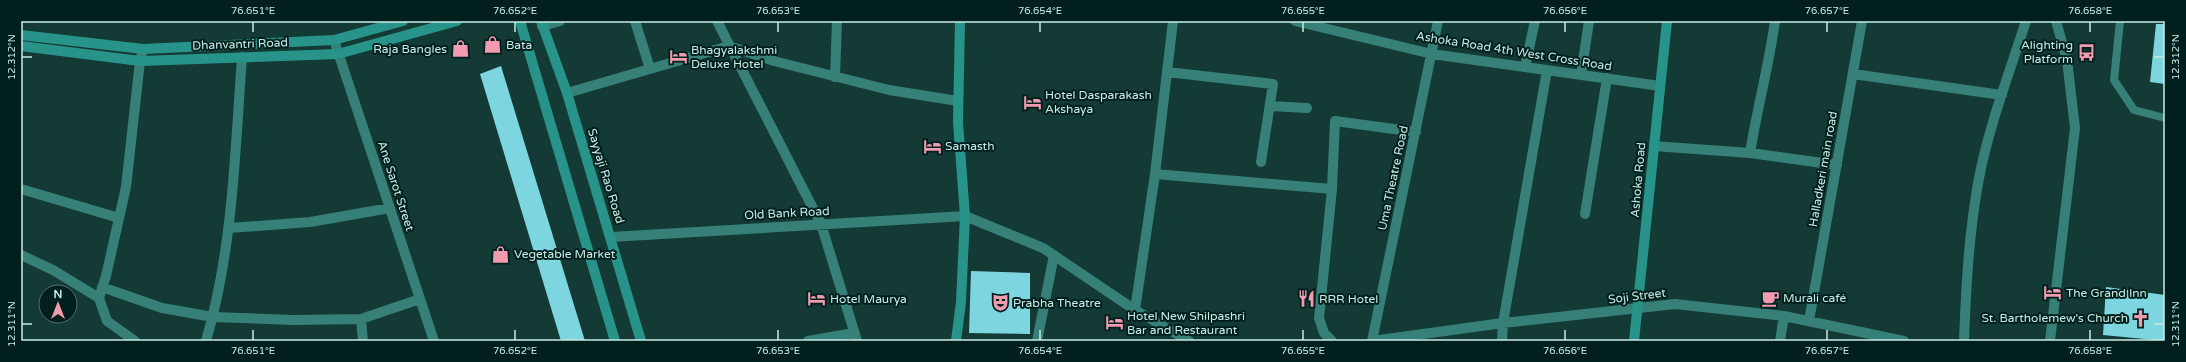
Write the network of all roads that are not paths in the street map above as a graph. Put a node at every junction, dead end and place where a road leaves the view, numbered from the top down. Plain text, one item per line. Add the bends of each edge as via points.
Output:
1 (403, 21) edge
2 (457, 21) edge
3 (520, 21) edge
4 (560, 21) edge
5 (635, 21) edge
6 (716, 21) edge
7 (837, 21) edge
8 (960, 21) edge
9 (1173, 21) edge
10 (1295, 21) edge
11 (1438, 21) edge
12 (1535, 21) edge
13 (1587, 21) edge
14 (1667, 21) edge
15 (1775, 21) edge
16 (1862, 21) edge
17 (2026, 21) edge
18 (2056, 21) edge
19 (2120, 21) edge
20 (542, 24) edge
21 (21, 35) edge
22 (334, 40) junction
23 (21, 46) edge
24 (729, 46) junction
25 (143, 49) junction
26 (338, 54) junction
27 (1432, 54) junction
28 (242, 57) junction
29 (140, 60) junction
30 (1525, 67) junction
31 (650, 69) junction
32 (1547, 70) junction
33 (1167, 72) junction
34 (1853, 74) junction
35 (1581, 75) junction
36 (835, 77) junction
37 (1607, 78) junction
38 (1660, 86) junction
39 (567, 92) junction
40 (2002, 95) junction
41 (958, 101) junction
42 (1270, 106) junction
43 (1307, 108) dead end
44 (2165, 118) edge
45 (1416, 132) junction
46 (1654, 146) junction
47 (1750, 153) junction
48 (1260, 162) dead end
49 (1837, 165) junction
50 (1155, 174) junction
51 (21, 189) edge
52 (1332, 189) junction
53 (390, 208) junction
54 (1585, 214) dead end
55 (965, 216) junction
56 (119, 218) junction
57 (821, 224) junction
58 (229, 228) junction
59 (611, 237) junction
60 (21, 255) edge
61 (1054, 255) junction
62 (102, 287) junction
63 (99, 298) junction
64 (420, 299) junction
65 (1135, 310) junction
66 (1638, 310) junction
67 (1784, 316) junction
68 (213, 317) junction
69 (361, 319) junction
70 (1809, 321) junction
71 (1503, 323) junction
72 (856, 337) edge
73 (135, 341) edge
74 (206, 341) edge
75 (363, 341) edge
76 (434, 341) edge
77 (615, 341) edge
78 (641, 341) edge
79 (808, 341) edge
80 (956, 341) edge
81 (1037, 341) edge
82 (1189, 341) edge
83 (1332, 341) edge
84 (1372, 341) edge
85 (1502, 341) edge
86 (1634, 341) edge
87 (1780, 341) edge
88 (1904, 341) edge
89 (1964, 341) edge
90 (2050, 341) edge

1 - 22 street, Dhanvantri Road
2 - 26 street, Dhanvantri Road
3 - 77 street
4 - 20 street
5 - 31 street
6 - 24 street
7 - 36 street
8 - 41 street
9 - 33 street
10 - 27 street, Ashoka Road 4th West Cross Road
11 - 27 street, Uma Theatre Road
12 - 30 street
13 - 35 street
14 - 38 street, Ashoka Road
15 - 47 street
16 - 34 street, Halladkeri main road
17 - 40 street
18 - 90 street via 2067,60 2075,128
19 - 44 lane via 2114,80 2134,110
20 - 39 street, Sayyaji Rao Road
21 - 25 street, Dhanvantri Road
22 - 25 street, Dhanvantri Road
22 - 26 street, Ane Sarot Street
23 - 29 street, Dhanvantri Road
24 - 31 street
24 - 36 street
24 - 57 street
25 - 29 street
26 - 28 street, Dhanvantri Road
26 - 53 street, Ane Sarot Street
27 - 30 street, Ashoka Road 4th West Cross Road
27 - 45 street, Uma Theatre Road
28 - 29 street, Dhanvantri Road
28 - 58 street
29 - 56 street via 126,187
30 - 32 street, Ashoka Road 4th West Cross Road
31 - 39 street
32 - 35 street, Ashoka Road 4th West Cross Road
32 - 71 street
33 - 42 street via 1273,84
33 - 50 street
34 - 40 street
34 - 49 street, Halladkeri main road
35 - 37 street, Ashoka Road 4th West Cross Road
36 - 41 street via 889,90
37 - 38 street, Ashoka Road 4th West Cross Road
37 - 54 street
38 - 46 street, Ashoka Road
39 - 59 street, Sayyaji Rao Road
40 - 89 street via 1979,178 1966,280
41 - 55 street
42 - 43 street
42 - 48 street
45 - 52 street via 1335,121
45 - 84 street, Uma Theatre Road
46 - 47 street
46 - 66 street, Ashoka Road
47 - 49 street
49 - 70 street, Halladkeri main road
50 - 52 street
50 - 65 street
51 - 56 street
52 - 83 street via 1319,318 1324,333
53 - 58 street via 310,222
53 - 64 street, Ane Sarot Street
55 - 57 street, Old Bank Road
55 - 61 street
55 - 80 street via 961,302
56 - 62 street
57 - 59 street, Old Bank Road
57 - 72 street
58 - 68 street
59 - 78 street, Sayyaji Rao Road
60 - 63 street via 53,270
61 - 65 street
61 - 81 street
62 - 63 street
62 - 68 street via 162,308
63 - 73 street via 107,321
64 - 69 street
64 - 76 street, Ane Sarot Street
65 - 82 street
66 - 67 street, Soji Street via 1675,304
66 - 71 street, Soji Street
66 - 86 street, Ashoka Road
67 - 70 street, Soji Street
67 - 87 street
68 - 69 street
68 - 74 street
69 - 75 street
70 - 88 street, Soji Street
71 - 84 street, Soji Street
71 - 85 street
72 - 79 street

